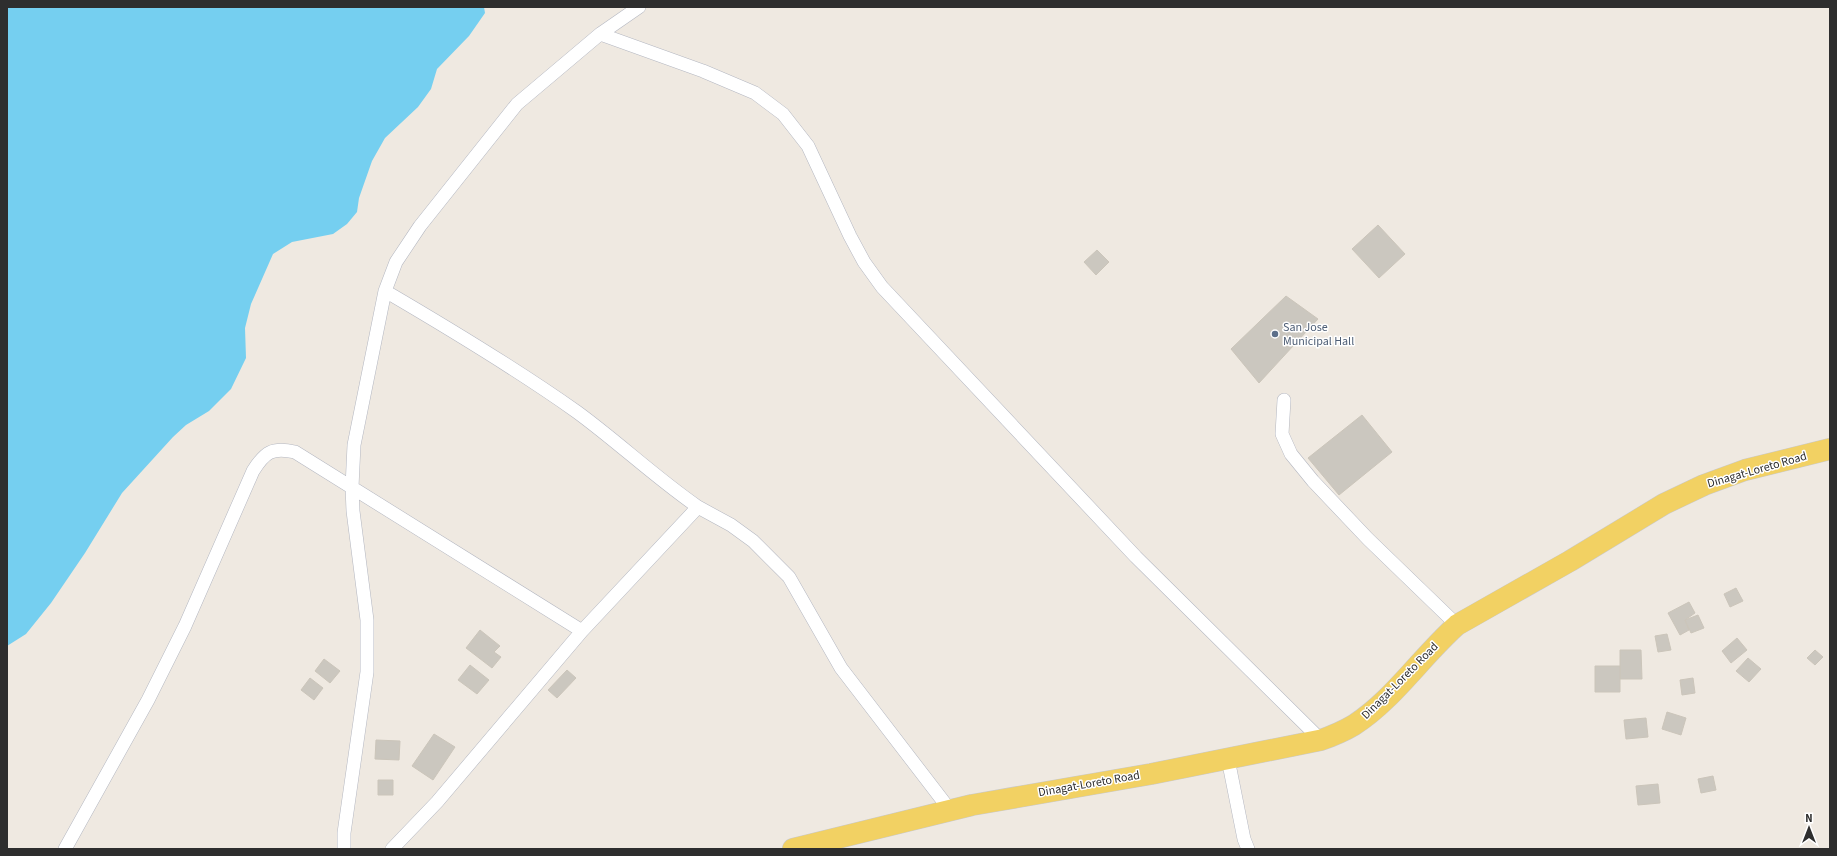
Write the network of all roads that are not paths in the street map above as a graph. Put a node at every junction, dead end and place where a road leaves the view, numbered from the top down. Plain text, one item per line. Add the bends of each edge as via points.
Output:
1 (639, 7) edge
2 (600, 34) junction
3 (385, 291) junction
4 (1284, 400) dead end
5 (1830, 449) edge
6 (352, 487) junction
7 (698, 507) junction
8 (1457, 626) junction
9 (582, 631) junction
10 (1321, 740) junction
11 (1228, 759) junction
12 (950, 810) junction
13 (65, 849) edge
14 (344, 849) edge
15 (392, 849) edge
16 (793, 849) edge
17 (1248, 849) edge

1 - 2 street
2 - 3 street via 518,104 420,226 396,262
2 - 10 street via 703,71 755,93 783,114 808,146 850,236 882,287 1136,557
3 - 6 street via 354,445
3 - 7 street via 472,342 577,413
4 - 8 street via 1282,434 1291,454 1368,539
5 - 8 main road, Dinagat-Loreto Road via 1745,470 1696,488 1664,504 1570,562
6 - 9 street
6 - 13 street via 295,452 282,449 272,451 262,458 253,471 175,646 148,700
6 - 14 street via 367,620 367,672 344,833
7 - 9 street
7 - 12 street via 731,525 753,541 789,577 841,668
8 - 10 main road, Dinagat-Loreto Road via 1373,710 1355,724
9 - 15 street via 437,802
10 - 11 main road, Dinagat-Loreto Road
11 - 12 main road, Dinagat-Loreto Road
11 - 17 street
12 - 16 main road, Dinagat-Loreto Road

